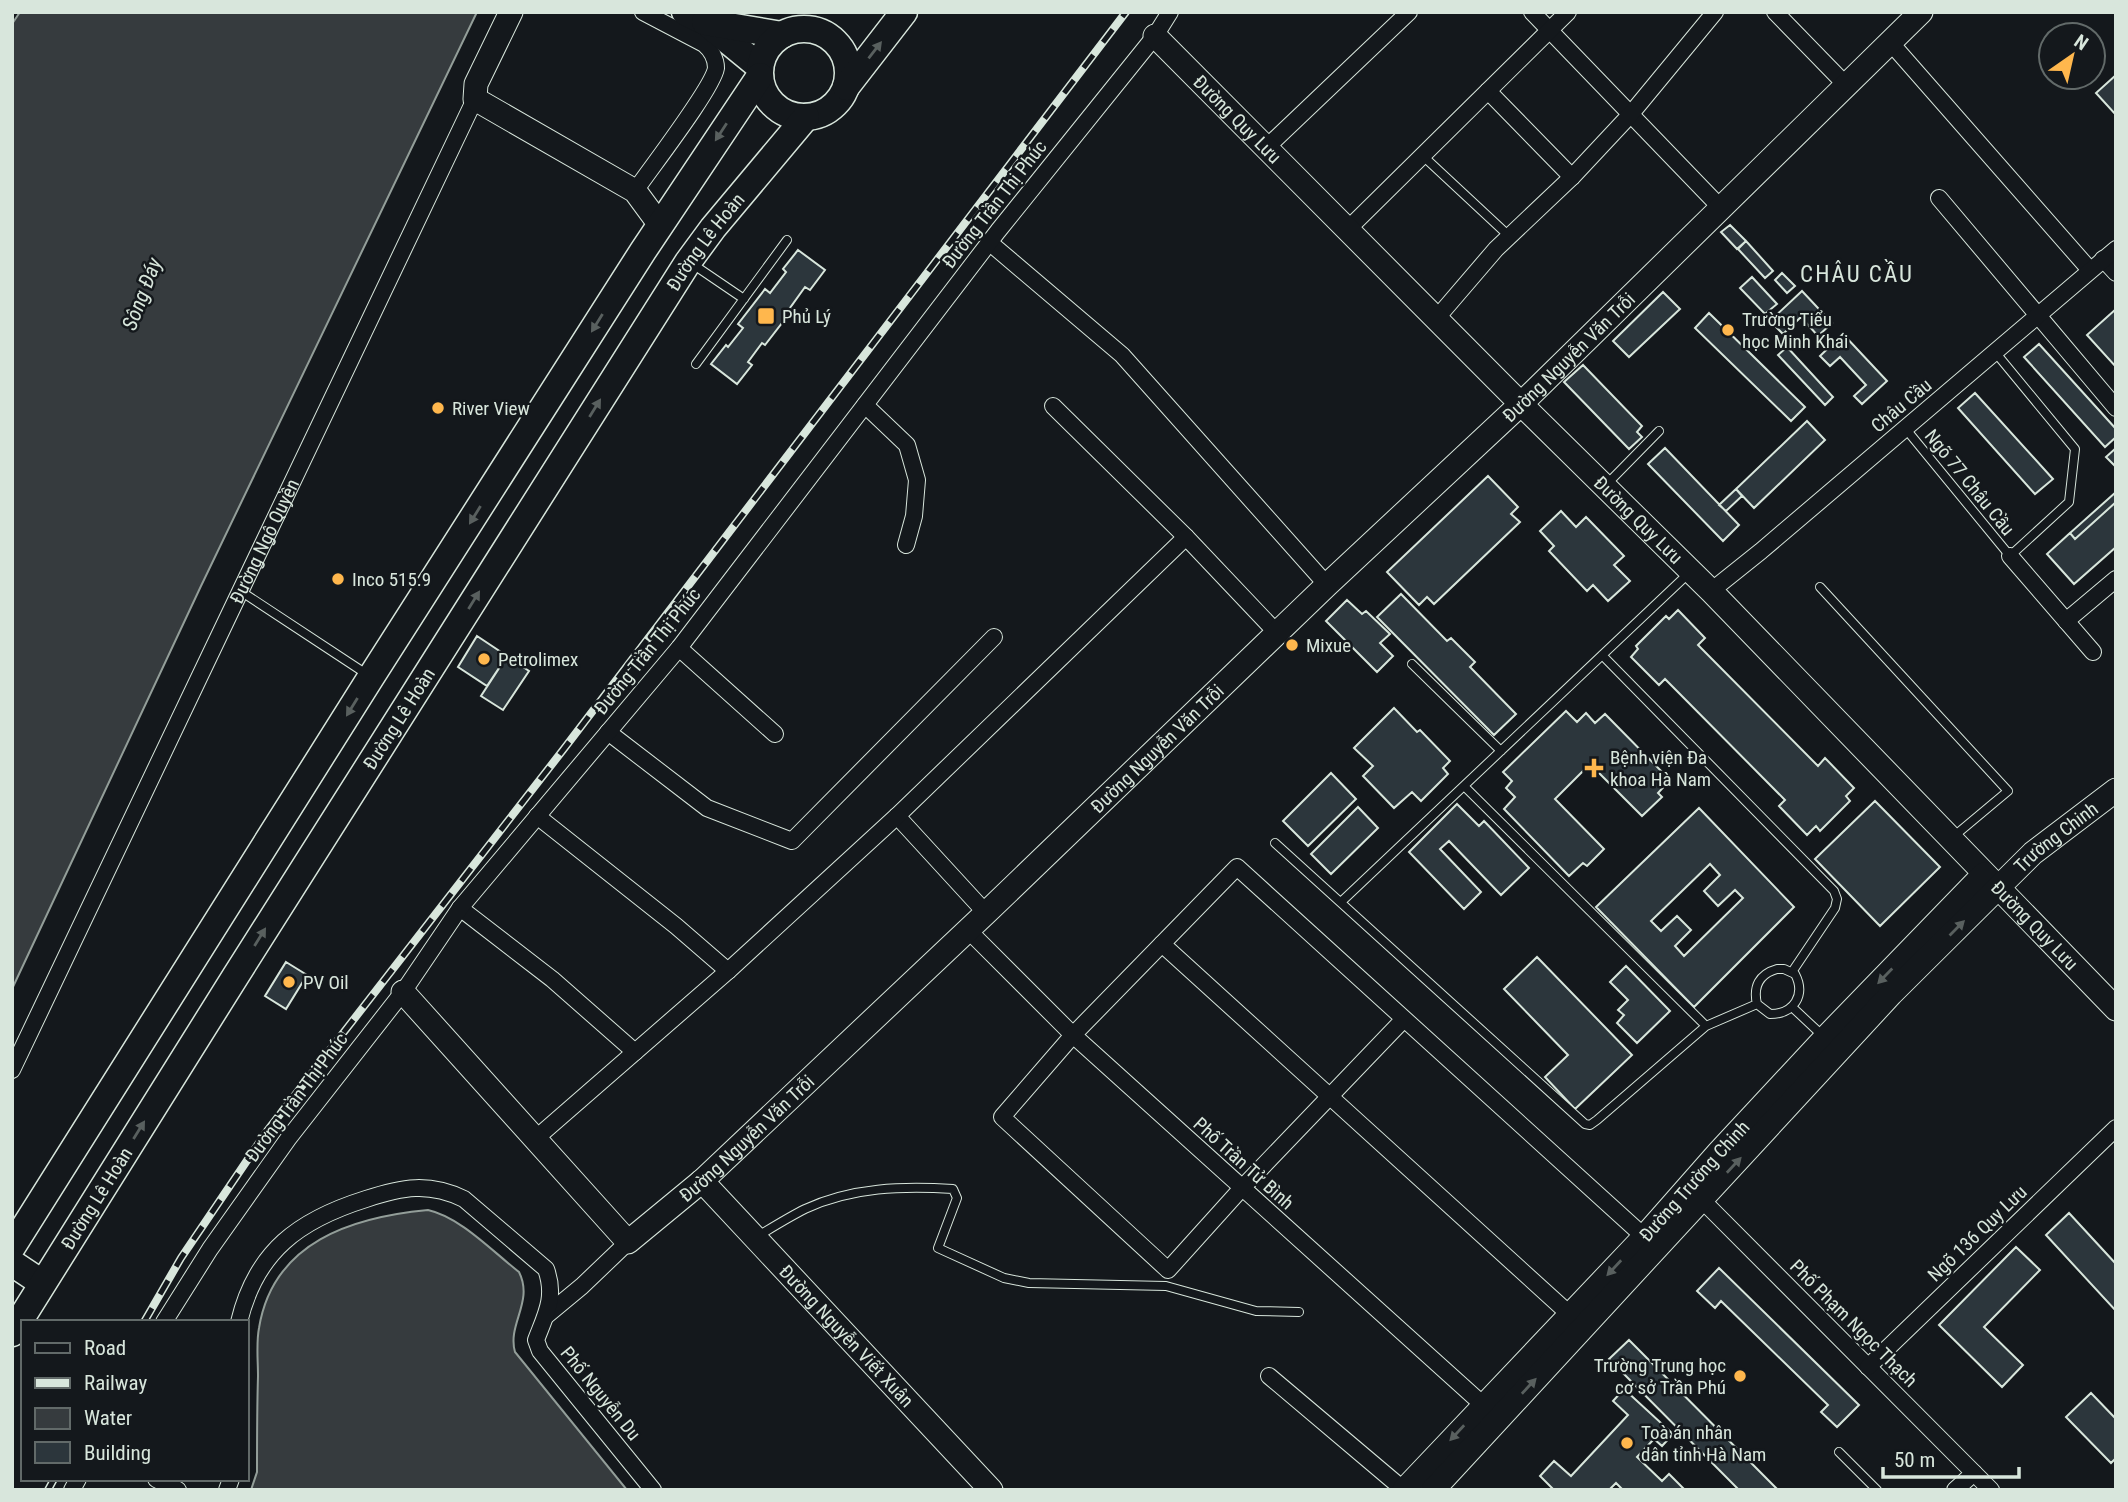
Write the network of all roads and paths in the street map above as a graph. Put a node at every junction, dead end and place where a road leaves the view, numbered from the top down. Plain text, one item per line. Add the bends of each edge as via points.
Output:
1 (511, 12) edge
2 (643, 12) edge
3 (904, 12) edge
4 (1170, 12) edge
5 (1409, 12) edge
6 (1532, 12) edge
7 (1568, 12) edge
8 (1715, 12) edge
9 (1774, 12) edge
10 (1920, 12) edge
11 (695, 17) edge
12 (790, 26) edge
13 (1549, 30) junction
14 (1155, 36) junction
15 (1890, 42) junction
16 (760, 72) junction
17 (1846, 85) junction
18 (846, 87) junction
19 (1488, 91) junction
20 (475, 99) junction
21 (1630, 114) junction
22 (806, 117) junction
23 (1266, 149) junction
24 (1422, 155) junction
25 (1572, 177) junction
26 (635, 191) junction
27 (1939, 198) dead end
28 (1721, 208) junction
29 (660, 225) junction
30 (1347, 230) junction
31 (1510, 236) junction
32 (787, 240) dead end
33 (989, 243) junction
34 (643, 251) junction
35 (2110, 254) edge
36 (684, 268) junction
37 (2090, 271) junction
38 (2116, 273) edge
39 (744, 299) junction
40 (2037, 316) junction
41 (1436, 319) junction
42 (1995, 352) junction
43 (696, 364) dead end
44 (1521, 404) junction
45 (865, 405) junction
46 (1054, 405) dead end
47 (2116, 408) edge
48 (1905, 428) junction
49 (1659, 431) dead end
50 (1604, 486) junction
51 (1186, 537) junction
52 (906, 545) dead end
53 (2010, 556) junction
54 (1691, 571) junction
55 (2116, 579) edge
56 (1327, 585) junction
57 (1820, 587) dead end
58 (1711, 591) junction
59 (242, 592) junction
60 (416, 608) junction
61 (2066, 621) junction
62 (1278, 633) junction
63 (453, 634) junction
64 (995, 637) dead end
65 (679, 648) junction
66 (2093, 652) dead end
67 (1602, 655) junction
68 (1412, 664) dead end
69 (371, 677) junction
70 (608, 732) junction
71 (775, 734) dead end
72 (1501, 751) junction
73 (1464, 786) junction
74 (2116, 790) edge
75 (537, 816) junction
76 (897, 816) junction
77 (1950, 839) junction
78 (1275, 843) dead end
79 (1991, 881) junction
80 (1341, 902) junction
81 (460, 908) junction
82 (986, 913) junction
83 (968, 930) junction
84 (1162, 944) junction
85 (197, 953) junction
86 (728, 971) junction
87 (1792, 972) junction
88 (234, 977) junction
89 (403, 992) junction
90 (1757, 1004) junction
91 (1792, 1007) junction
92 (2116, 1009) edge
93 (1857, 1018) junction
94 (1404, 1019) junction
95 (1706, 1026) junction
96 (1073, 1035) junction
97 (1825, 1038) junction
98 (635, 1052) junction
99 (12, 1070) edge
100 (1795, 1085) junction
101 (1329, 1097) junction
102 (2116, 1128) edge
103 (534, 1140) junction
104 (702, 1181) junction
105 (1241, 1189) junction
106 (1695, 1193) junction
107 (755, 1237) junction
108 (628, 1242) junction
109 (1650, 1242) junction
110 (12, 1247) edge
111 (12, 1263) edge
112 (1167, 1278) junction
113 (42, 1283) junction
114 (1298, 1312) dead end
115 (545, 1316) junction
116 (165, 1320) edge
117 (239, 1320) edge
118 (1577, 1321) junction
119 (12, 1333) edge
120 (1868, 1367) junction
121 (1269, 1376) dead end
122 (1491, 1412) junction
123 (1839, 1452) dead end
124 (1974, 1473) junction
125 (160, 1481) edge
126 (178, 1490) edge
127 (653, 1490) edge
128 (991, 1490) edge
129 (1404, 1490) edge
130 (1433, 1490) edge
131 (1877, 1490) edge
132 (1955, 1490) edge
133 (1991, 1490) edge

1 - 20 street, Đường Ngô Quyền via 477,84
2 - 26 street via 704,44 716,65 698,101
18 -> 3 main road
4 - 14 street, Đường Trần Thị Phúc
5 - 23 street
6 - 13 street
7 - 13 street
8 - 21 street
9 - 17 street
10 - 15 street, Đường Nguyễn Văn Trỗi
11 - 12 main road
11 - 16 main road
12 - 16 main road via 765,52
12 - 18 main road via 816,31 839,46 847,66
13 - 19 street
13 - 21 street
14 - 23 street, Đường Quy Lưu
14 - 33 street, Đường Trần Thị Phúc
15 - 17 street, Đường Nguyễn Văn Trỗi
15 - 37 street
16 - 22 main road via 769,101 792,116
16 -> 29 main road
17 - 28 street, Đường Nguyễn Văn Trỗi
18 - 22 main road via 831,109
19 - 24 street
19 - 25 street
20 - 26 street
20 - 59 street, Đường Ngô Quyền
21 - 25 street
21 - 28 street
22 - 36 main road, Đường Lê Hoàn
23 - 30 street, Đường Quy Lưu
24 - 30 street
24 - 31 lane
25 - 31 street
26 - 29 street
27 - 40 street
28 - 44 street, Đường Nguyễn Văn Trỗi
29 - 34 main road
30 - 41 street, Đường Quy Lưu
31 - 41 street
32 - 39 lane
33 - 45 street, Đường Trần Thị Phúc
33 - 56 street via 1122,355
34 - 36 main road
34 -> 60 main road
35 - 37 street, Châu Cầu
35 - 38 street
36 - 39 lane
63 -> 36 main road, Đường Lê Hoàn
37 - 40 street, Châu Cầu
39 - 43 lane
40 - 42 street, Châu Cầu
40 - 47 street
41 - 44 street, Đường Quy Lưu
42 - 48 street, Châu Cầu
42 - 53 lane via 2075,450 2069,502
44 - 50 street, Đường Quy Lưu
44 - 56 street, Đường Nguyễn Văn Trỗi
45 - 52 street via 907,445 917,480
45 - 65 street, Đường Trần Thị Phúc
46 - 51 street
48 - 53 lane, Ngõ 77 Châu Cầu
48 - 58 street, Châu Cầu
49 - 50 lane
50 - 54 street, Đường Quy Lưu
51 - 62 street
51 - 76 street
53 - 61 street
54 - 58 street, Đường Quy Lưu
54 - 67 lane
55 - 61 street
56 - 62 street, Đường Nguyễn Văn Trỗi
57 - 77 lane via 2008,791
58 - 77 street, Đường Quy Lưu
59 - 69 lane
59 - 99 street, Đường Ngô Quyền
60 - 63 main road
60 - 69 main road
61 - 66 street
62 - 82 street, Đường Nguyễn Văn Trỗi
88 -> 63 main road, Đường Lê Hoàn
64 - 70 street via 792,841 707,808
65 - 70 street, Đường Trần Thị Phúc
65 - 71 street
67 - 72 lane
67 - 87 lane via 1834,891 1835,908
68 - 72 lane
69 -> 85 main road
70 - 75 street, Đường Trần Thị Phúc
72 - 73 lane
73 - 80 lane
73 - 95 lane
74 - 79 street, Trường Chinh
75 - 81 street, Đường Trần Thị Phúc
75 - 86 street
76 - 82 street
76 - 86 street
77 - 79 street, Đường Quy Lưu
78 - 80 lane
79 - 92 street, Đường Quy Lưu
79 - 93 street, Đường Trường Chinh
80 - 95 lane via 1585,1124 1597,1120
81 - 89 street, Đường Trần Thị Phúc
81 - 98 street via 552,979
82 - 83 street, Đường Nguyễn Văn Trỗi
83 - 96 street, Phố Trần Tử Bình
83 - 104 street, Đường Nguyễn Văn Trỗi
84 - 94 street via 1237,867
84 - 96 street
84 - 101 street
85 - 88 main road
85 - 110 main road
86 - 98 street
87 - 90 lane via 1777,969 1763,975 1755,989
87 - 91 lane via 1799,994
113 -> 88 main road, Đường Lê Hoàn
89 - 103 street
89 - 116 street, Đường Trần Thị Phúc via 288,1139
90 - 91 lane via 1770,1014
90 - 95 lane
91 - 97 lane
93 - 97 street, Đường Trường Chinh
93 - 100 street, Đường Trường Chinh
94 - 101 street
94 - 109 street
96 - 105 street, Phố Trần Tử Bình
96 - 112 street via 1002,1117
97 - 100 street, Đường Trường Chinh
98 - 103 street
100 - 106 street, Đường Trường Chinh
101 - 105 street
101 - 118 street
102 - 120 street, Ngõ 136 Quy Lưu
103 - 108 street
104 - 107 street, Đường Nguyễn Viết Xuân
104 - 108 street, Đường Nguyễn Văn Trỗi
105 - 112 street
105 - 122 street, Phố Trần Tử Bình
106 - 109 street, Đường Trường Chinh
106 - 120 street, Phố Phạm Ngọc Thạch
107 - 112 lane via 806,1208 854,1192 953,1189 957,1198 938,1248 1004,1278 1029,1283
107 - 128 street, Đường Nguyễn Viết Xuân
108 - 115 street
109 - 118 street, Đường Trường Chinh
111 - 113 main road
112 - 114 lane via 1256,1311
113 - 119 main road, Đường Lê Hoàn
115 - 117 street, Phố Nguyễn Du via 551,1284 546,1269 464,1199 432,1188 400,1188 332,1209 301,1226 256,1275
115 - 127 street, Phố Nguyễn Du via 536,1340 540,1351
118 - 122 street, Đường Trường Chinh
120 - 124 street, Phố Phạm Ngọc Thạch
121 - 129 street
122 -> 129 street, Đường Trường Chinh
122 - 130 street, Đường Trường Chinh
123 - 131 lane
124 - 132 street
124 - 133 street, Phố Phạm Ngọc Thạch
125 - 126 street

